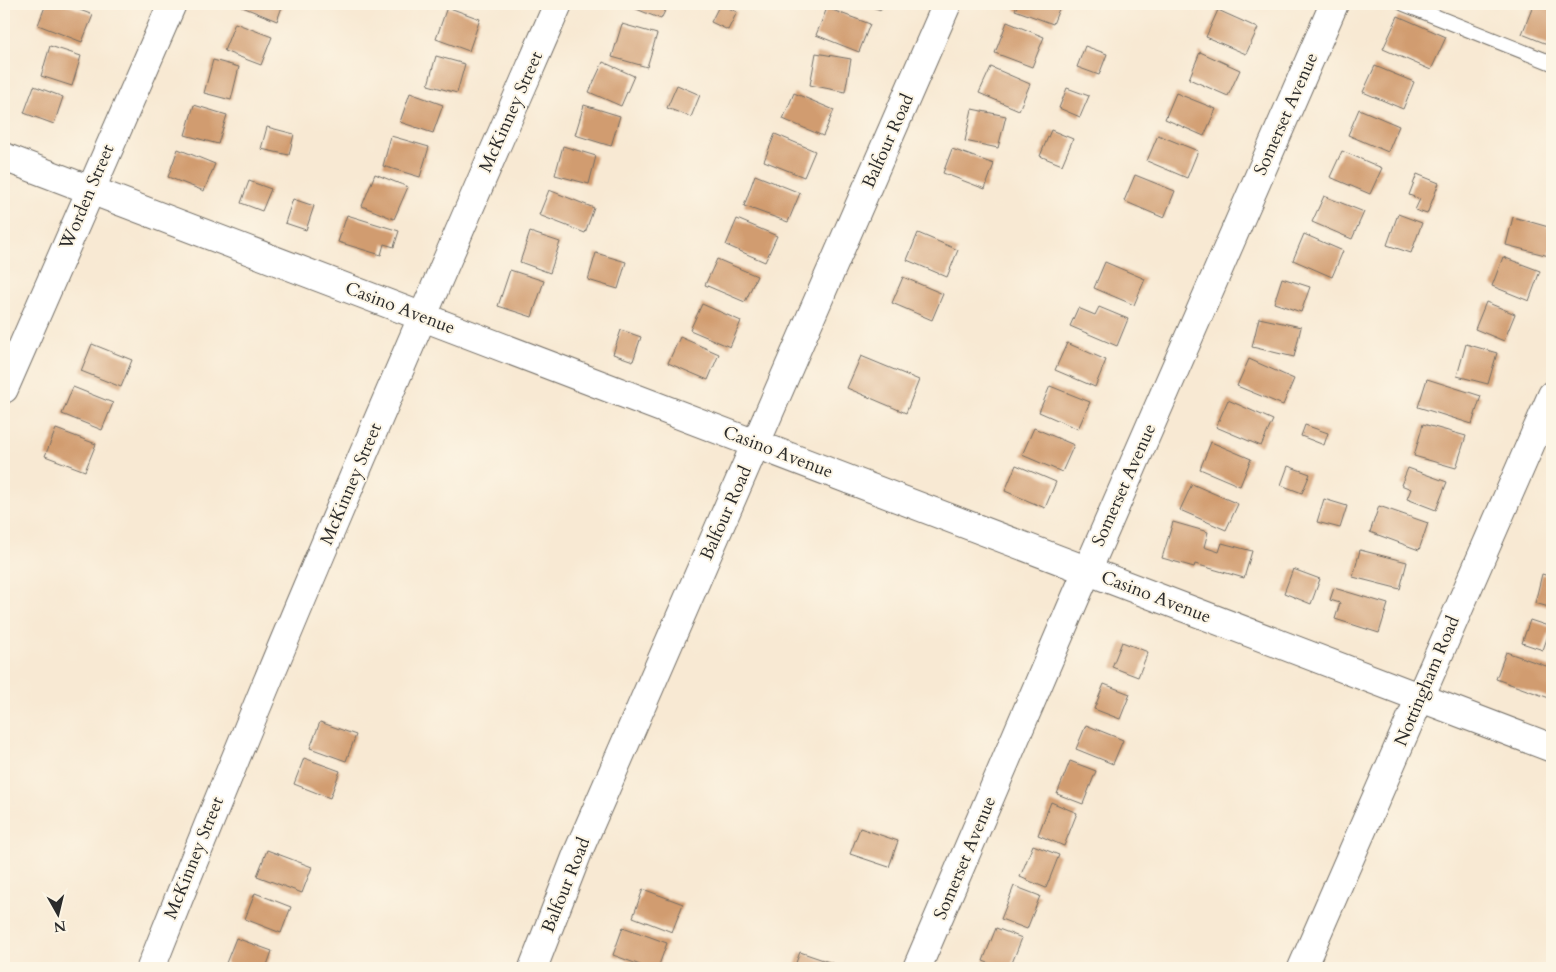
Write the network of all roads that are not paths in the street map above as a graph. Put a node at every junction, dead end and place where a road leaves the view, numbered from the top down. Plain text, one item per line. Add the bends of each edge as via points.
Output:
1 (172, 4) edge
2 (558, 4) edge
3 (948, 4) edge
4 (1334, 4) edge
5 (1404, 4) edge
6 (1552, 63) edge
7 (4, 157) edge
8 (90, 190) junction
9 (422, 317) junction
10 (4, 389) edge
11 (1552, 395) edge
12 (756, 444) junction
13 (1087, 571) junction
14 (1420, 697) junction
15 (1552, 748) edge
16 (150, 968) edge
17 (533, 968) edge
18 (918, 968) edge
19 (1302, 968) edge

1 - 8 street, Worden Street
2 - 9 street, McKinney Street
3 - 12 street, Balfour Road
4 - 13 street, Somerset Avenue
5 - 6 lane
7 - 8 street, Casino Avenue
8 - 9 street, Casino Avenue
8 - 10 street, Worden Street
9 - 12 street, Casino Avenue
9 - 16 street, McKinney Street via 222,787
11 - 14 street, Nottingham Road
12 - 13 street, Casino Avenue
12 - 17 street, Balfour Road via 578,852
13 - 14 street, Casino Avenue
13 - 18 street, Somerset Avenue
14 - 15 street, Casino Avenue
14 - 19 street, Nottingham Road

